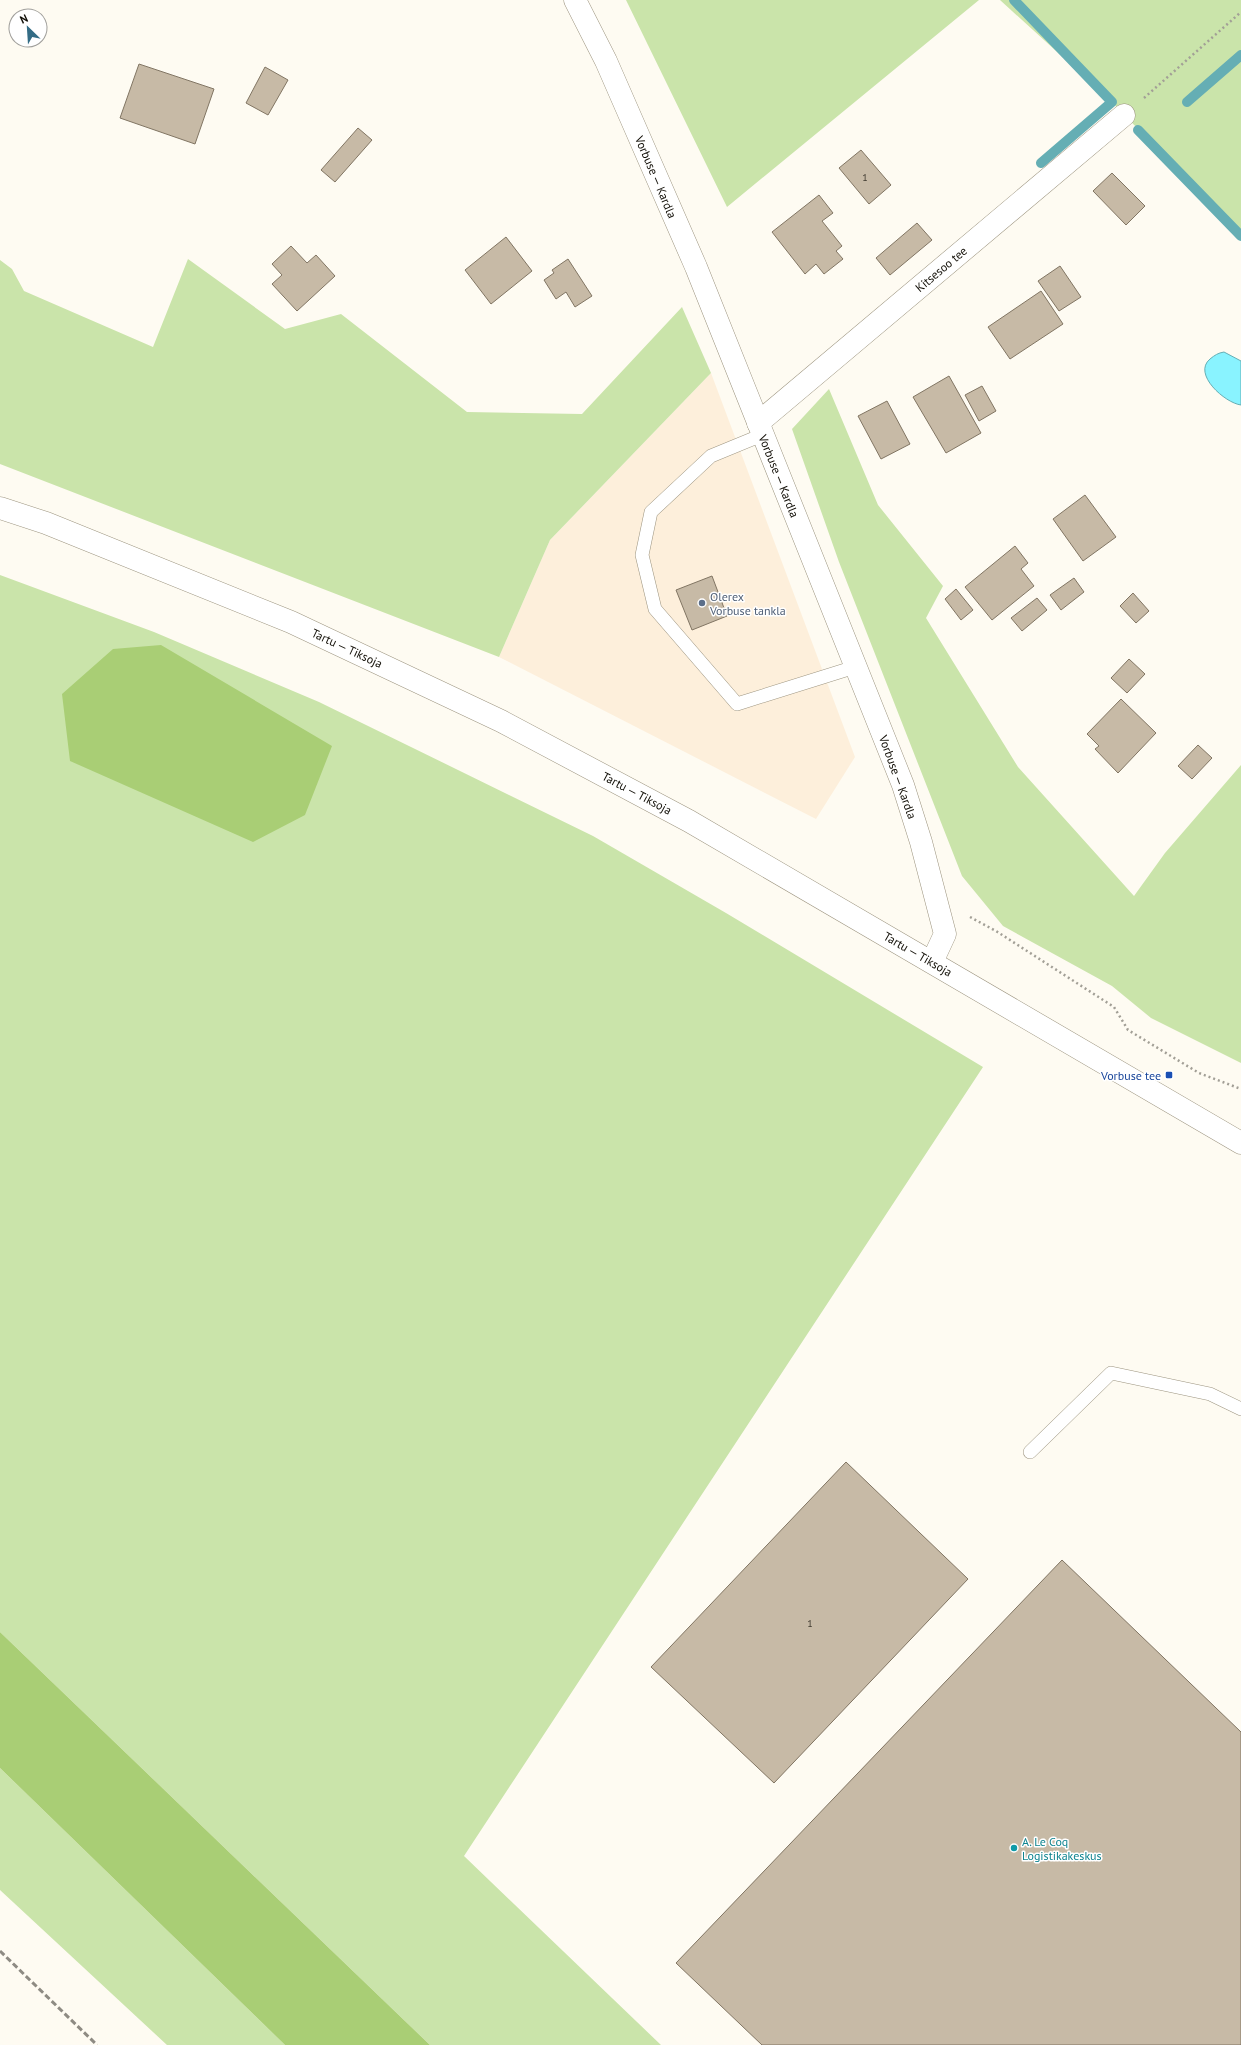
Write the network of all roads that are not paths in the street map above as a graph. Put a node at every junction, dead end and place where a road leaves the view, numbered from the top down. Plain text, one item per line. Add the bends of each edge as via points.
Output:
1 (575, 0) edge
2 (1124, 115) road end
3 (760, 429) junction
4 (0, 508) edge
5 (855, 667) junction
6 (932, 962) junction
7 (1241, 1143) edge
8 (1241, 1409) edge
9 (1030, 1452) dead end

1 - 3 street, Vorbuse — Kardla via 606,61 686,246
2 - 3 street, Kitsesoo tee
3 - 5 street, Vorbuse — Kardla
3 - 5 lane via 711,456 651,512 642,555 655,609 737,704
4 - 6 street, Tartu — Tiksoja via 46,523 291,622 501,721 689,821
5 - 6 street, Vorbuse — Kardla via 903,785 925,857 945,934
6 - 7 street, Tartu — Tiksoja
8 - 9 lane via 1210,1394 1111,1373

